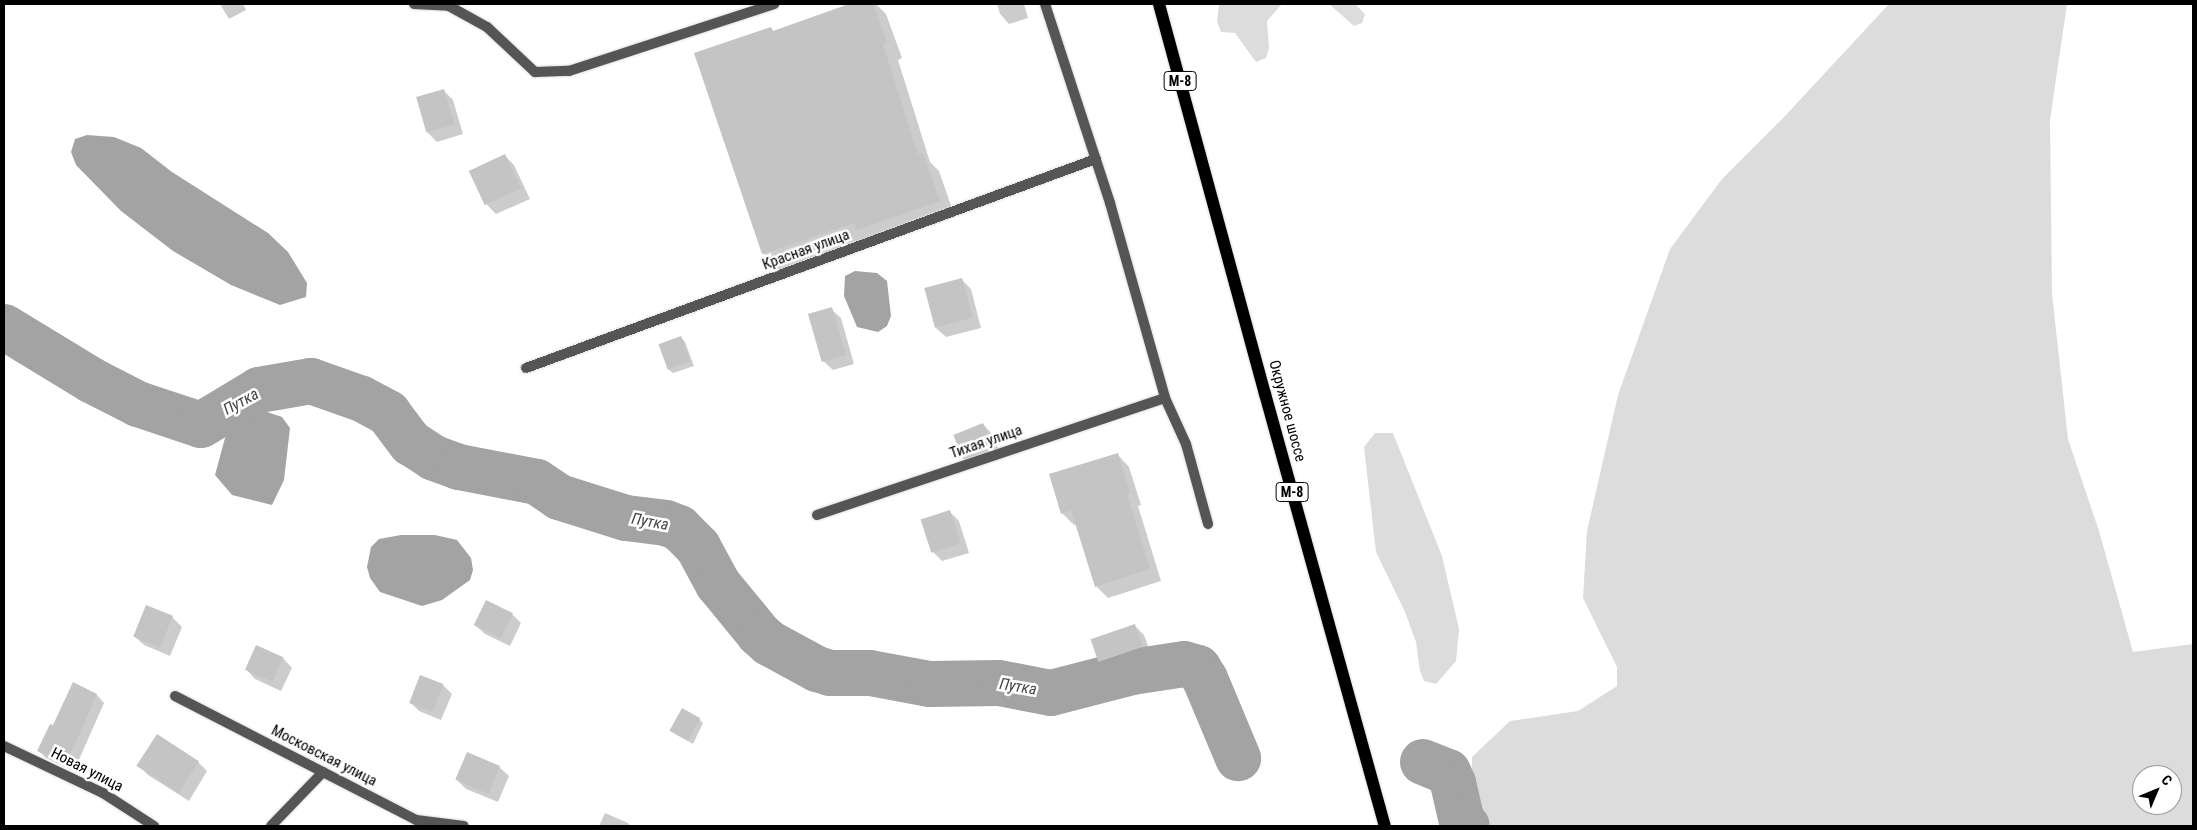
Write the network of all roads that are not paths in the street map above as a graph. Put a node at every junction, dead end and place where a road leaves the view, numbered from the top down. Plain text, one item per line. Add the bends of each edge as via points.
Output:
1 (414, 4) edge
2 (774, 4) edge
3 (1045, 4) edge
4 (1159, 4) edge
5 (1096, 159) junction
6 (526, 368) dead end
7 (1165, 398) junction
8 (817, 515) dead end
9 (1208, 524) dead end
10 (174, 696) dead end
11 (4, 746) edge
12 (323, 772) junction
13 (154, 826) edge
14 (271, 826) edge
15 (464, 826) edge
16 (1385, 826) edge

1 - 2 street via 449,6 487,27 535,72 569,71
3 - 5 street
4 - 16 main road, Окружное шоссе / М-8
5 - 6 street, Красная улица
5 - 7 street
7 - 8 street, Тихая улица
7 - 9 street via 1186,444
10 - 12 street, Московская улица
11 - 13 street, Новая улица via 103,793
12 - 14 street
12 - 15 street, Московская улица via 416,820

